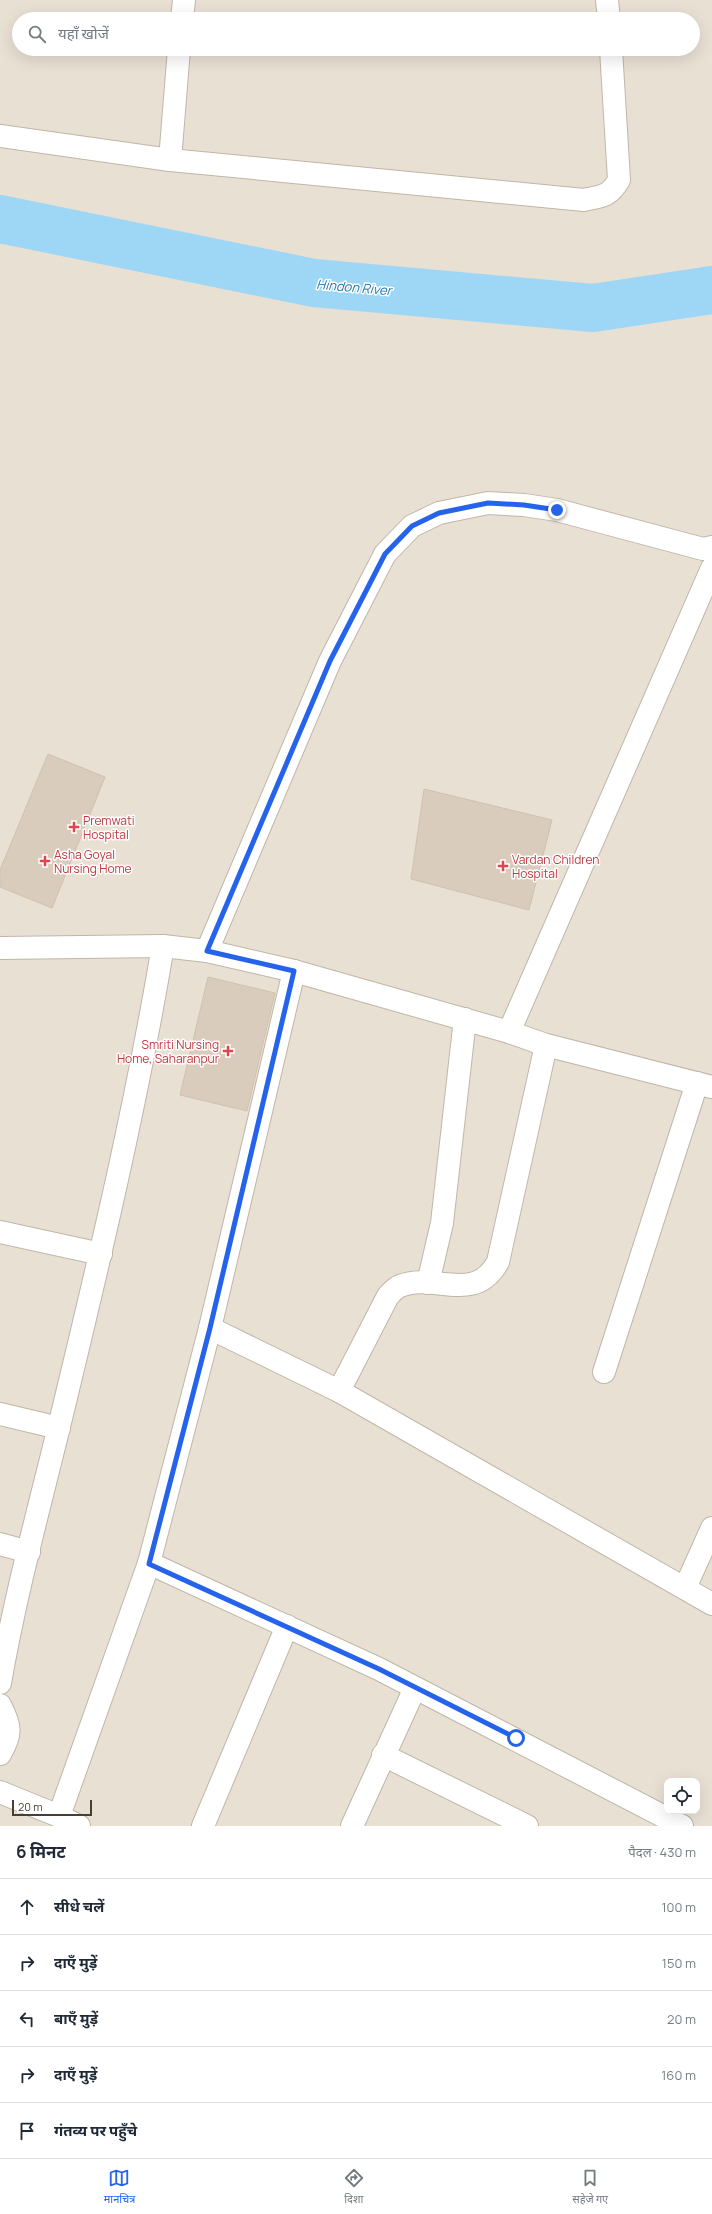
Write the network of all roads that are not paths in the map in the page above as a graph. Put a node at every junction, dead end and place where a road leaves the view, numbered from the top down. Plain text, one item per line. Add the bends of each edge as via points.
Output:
1 (184, 0) edge
2 (607, 0) edge
3 (183, 12) edge
4 (608, 12) edge
5 (178, 56) edge
6 (611, 56) edge
7 (0, 136) edge
8 (170, 160) junction
9 (712, 547) edge
10 (712, 568) edge
11 (163, 946) junction
12 (0, 948) edge
13 (207, 951) junction
14 (294, 971) junction
15 (465, 1019) junction
16 (509, 1032) junction
17 (546, 1045) junction
18 (704, 1085) edge
19 (0, 1232) edge
20 (101, 1254) junction
21 (428, 1284) junction
22 (210, 1328) junction
23 (604, 1372) dead end
24 (339, 1391) junction
25 (0, 1414) edge
26 (59, 1428) junction
27 (712, 1528) edge
28 (0, 1544) edge
29 (29, 1552) junction
30 (149, 1564) junction
31 (685, 1588) junction
32 (712, 1604) edge
33 (287, 1626) junction
34 (0, 1683) edge
35 (415, 1688) junction
36 (0, 1705) edge
37 (0, 1754) edge
38 (383, 1755) junction
39 (0, 1792) edge
40 (58, 1816) junction
41 (79, 1826) edge
42 (203, 1826) edge
43 (352, 1826) edge
44 (528, 1826) edge
45 (682, 1826) edge

1 - 3 street
2 - 4 street
5 - 8 street
6 - 8 street via 619,180 612,192 604,196 584,200
7 - 8 street
9 - 13 street via 703,549 557,510 524,505 488,503 439,513 412,526 385,554 330,661
10 - 16 street
11 - 12 street
11 - 13 street
11 - 20 street via 146,1047
13 - 14 street
14 - 15 street
14 - 22 street
15 - 16 street
15 - 21 street via 442,1223
16 - 17 street
17 - 18 street
17 - 21 street via 498,1262 491,1274 480,1282 468,1285
18 - 23 street
19 - 20 street
20 - 26 street
21 - 24 street via 412,1283 398,1286 388,1296
22 - 24 street
22 - 30 street
24 - 31 street
25 - 26 street
26 - 29 street
27 - 31 street
28 - 29 street
29 - 34 street
30 - 33 street
30 - 40 street
31 - 32 street
33 - 35 street
33 - 42 street
35 - 38 street
35 - 45 street
36 - 37 street via 8,1720 9,1738
38 - 43 street
38 - 44 street
39 - 40 street
40 - 41 street

